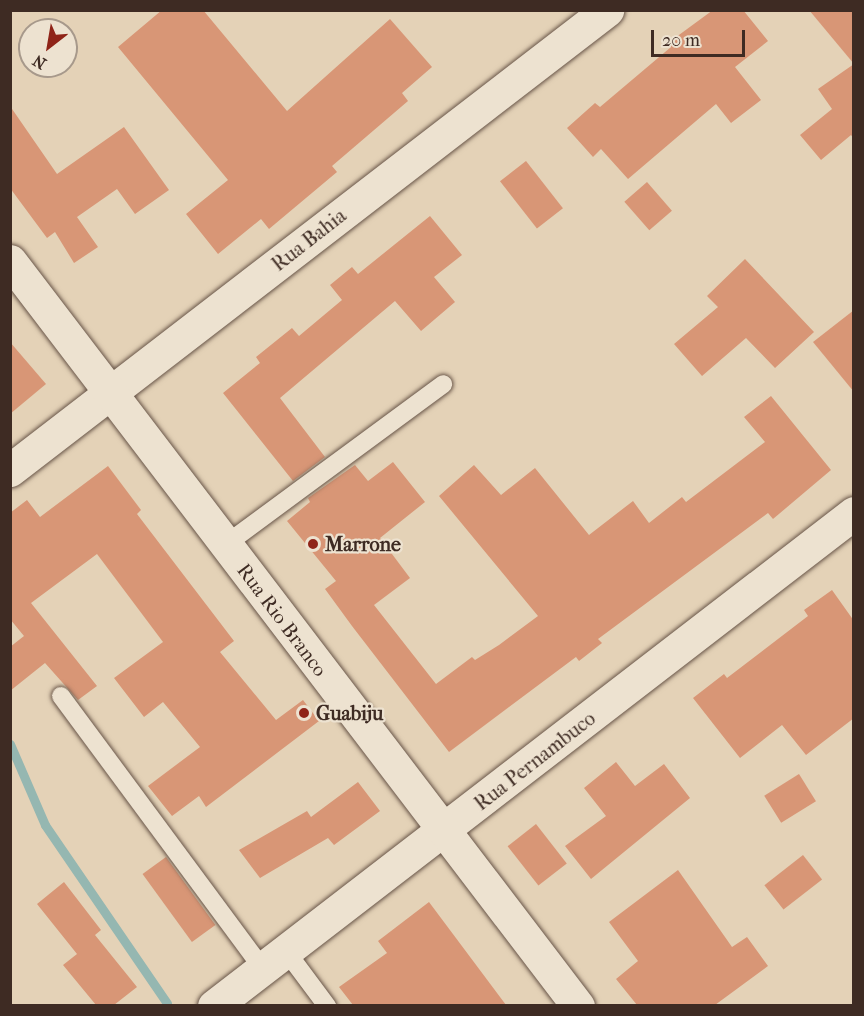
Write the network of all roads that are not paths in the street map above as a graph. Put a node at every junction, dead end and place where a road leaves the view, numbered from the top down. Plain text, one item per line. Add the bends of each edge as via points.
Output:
1 (607, 10) edge
2 (10, 261) edge
3 (443, 384) dead end
4 (111, 393) junction
5 (10, 470) edge
6 (854, 513) edge
7 (225, 545) junction
8 (61, 696) dead end
9 (443, 832) junction
10 (274, 960) junction
11 (214, 1005) edge
12 (327, 1005) edge
13 (578, 1005) edge

1 - 4 street, Rua Bahia
2 - 4 street, Rua Rio Branco
3 - 7 lane
4 - 5 street, Rua Bahia
4 - 7 street, Rua Rio Branco
6 - 9 street, Rua Pernambuco
7 - 9 street, Rua Rio Branco
8 - 10 lane
9 - 10 street, Rua Pernambuco
9 - 13 street, Rua Rio Branco
10 - 11 street, Rua Pernambuco
10 - 12 lane

